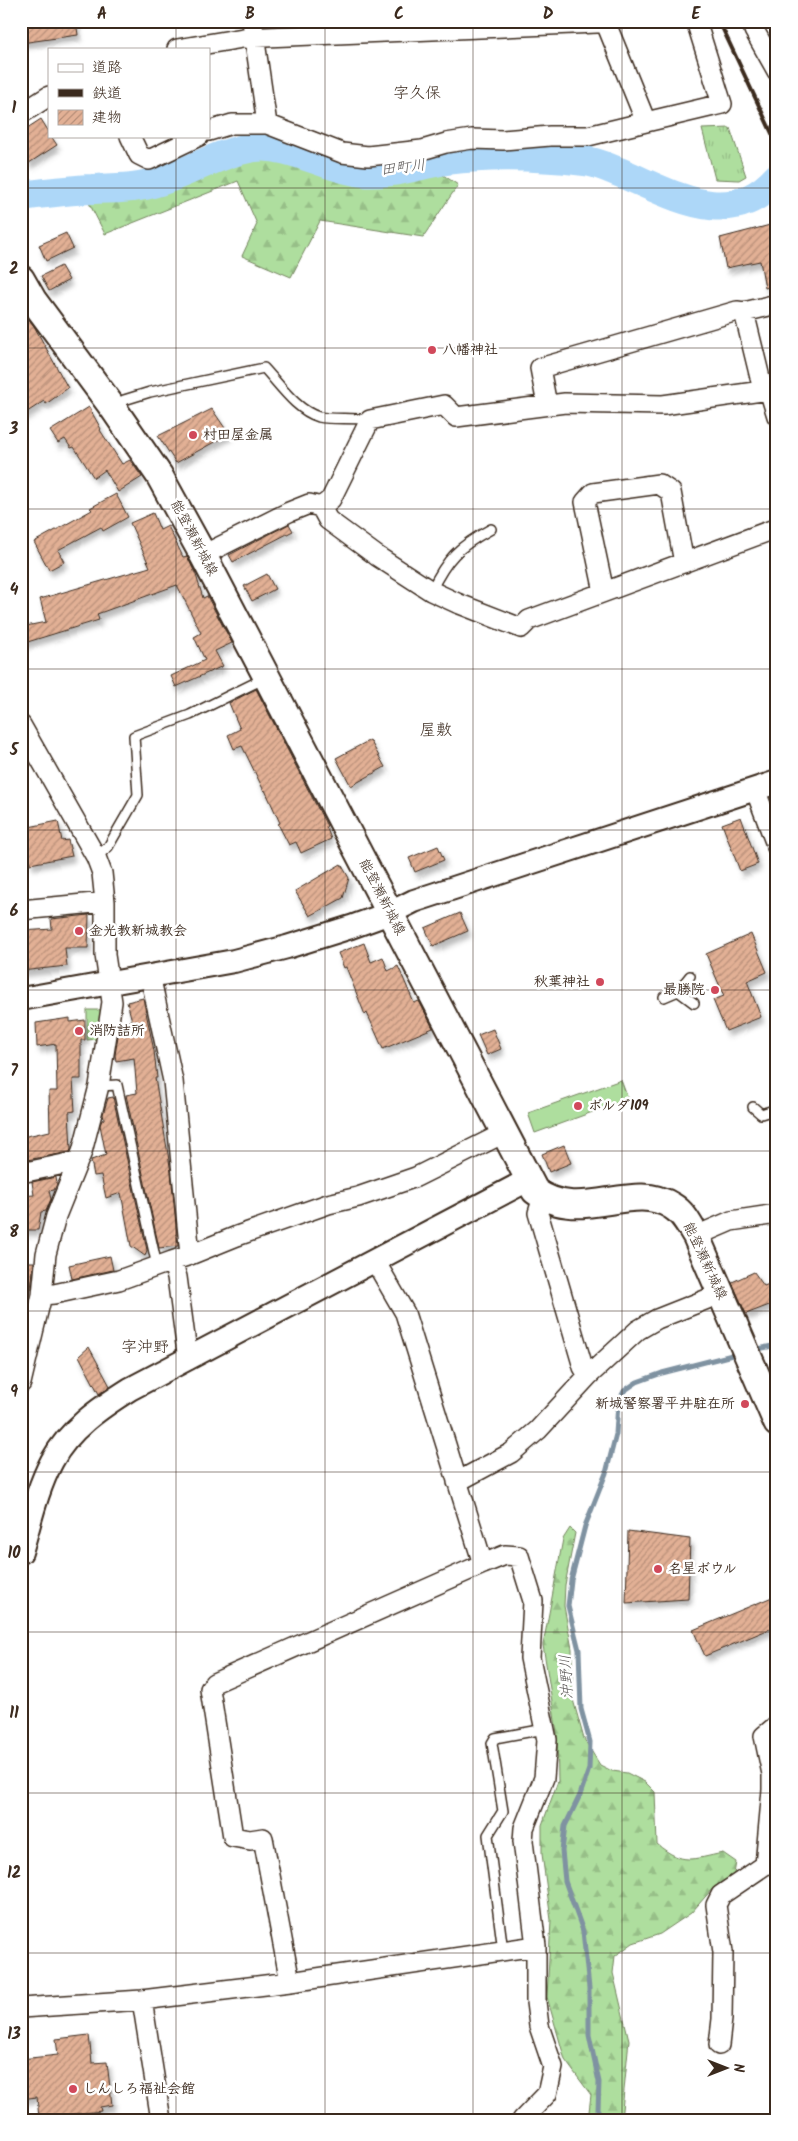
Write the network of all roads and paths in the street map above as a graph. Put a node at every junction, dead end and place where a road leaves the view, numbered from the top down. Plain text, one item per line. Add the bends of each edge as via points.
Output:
1 (600, 21) edge
2 (605, 21) edge
3 (696, 21) edge
4 (755, 21) edge
5 (254, 29) edge
6 (181, 48) edge
7 (777, 71) edge
8 (48, 97) edge
9 (21, 114) edge
10 (646, 122) junction
11 (267, 124) junction
12 (210, 131) edge
13 (131, 138) edge
14 (194, 138) edge
15 (25, 294) edge
16 (777, 304) edge
17 (744, 312) junction
18 (763, 390) junction
19 (547, 406) junction
20 (114, 408) junction
21 (777, 416) edge
22 (370, 420) junction
23 (321, 507) junction
24 (777, 528) edge
25 (490, 529) dead end
26 (203, 554) junction
27 (684, 563) junction
28 (431, 591) junction
29 (604, 592) junction
30 (267, 677) junction
31 (21, 725) edge
32 (29, 756) edge
33 (777, 782) edge
34 (755, 789) junction
35 (777, 847) edge
36 (96, 857) junction
37 (105, 902) junction
38 (21, 910) edge
39 (390, 913) junction
40 (150, 975) junction
41 (690, 976) dead end
42 (110, 983) junction
43 (678, 991) junction
44 (664, 997) dead end
45 (21, 999) edge
46 (694, 1003) dead end
47 (99, 1086) junction
48 (753, 1107) dead end
49 (777, 1109) edge
50 (504, 1132) junction
51 (77, 1164) junction
52 (21, 1173) edge
53 (536, 1189) junction
54 (777, 1214) edge
55 (696, 1236) junction
56 (190, 1255) junction
57 (376, 1261) junction
58 (164, 1264) junction
59 (720, 1294) junction
60 (42, 1295) junction
61 (188, 1360) junction
62 (24, 1361) edge
63 (588, 1376) junction
64 (21, 1382) edge
65 (777, 1423) edge
66 (457, 1482) junction
67 (21, 1552) edge
68 (483, 1564) junction
69 (777, 1725) edge
70 (545, 1729) junction
71 (771, 1864) edge
72 (536, 1946) junction
73 (503, 1951) junction
74 (290, 1982) junction
75 (142, 2000) junction
76 (21, 2008) edge
77 (719, 2045) dead end
78 (161, 2120) edge
79 (522, 2120) edge

1 - 5 street
2 - 10 street
3 - 10 street via 722,104
4 - 7 street via 754,30
5 - 6 street
5 - 11 street
8 - 9 street
10 - 11 street via 588,136 472,139 422,150 368,156 342,153
11 - 12 street via 232,124
13 - 14 street via 139,155 149,160
15 - 20 main road, 能登瀬新城線
16 - 17 street
17 - 18 street
17 - 19 street via 737,311 540,368
18 - 19 street via 663,404 565,403
18 - 21 street via 769,390
19 - 22 street via 456,416 444,405
20 - 22 lane via 124,400 150,392 264,368 302,409 320,417
20 - 26 main road, 能登瀬新城線 via 160,474
22 - 23 street via 331,499
23 - 26 street via 309,504 288,512
23 - 28 street via 328,520
24 - 27 street
25 - 28 lane via 468,541 453,555
26 - 30 main road, 能登瀬新城線
27 - 29 street
27 - 29 street via 671,492 659,484 593,493 585,502
28 - 29 street via 521,628 529,620
30 - 36 lane via 190,715 134,736 138,795 108,847
30 - 39 main road, 能登瀬新城線
31 - 32 street
32 - 36 street
33 - 34 street
34 - 35 street
34 - 39 street via 414,901
36 - 37 street via 102,873
37 - 38 street
37 - 42 street via 105,955
39 - 40 street via 287,947 194,969
39 - 50 main road, 能登瀬新城線
40 - 42 street
40 - 56 street via 173,1082
41 - 43 lane
42 - 45 street
42 - 47 street via 112,1002
43 - 44 lane
43 - 46 lane
47 - 51 street
47 - 58 lane via 117,1085
48 - 49 lane via 762,1114
50 - 53 main road, 能登瀬新城線
50 - 56 street via 416,1177 328,1204
51 - 52 street
51 - 60 street via 56,1216 46,1254
53 - 55 main road, 能登瀬新城線 via 558,1204 654,1199 672,1206 685,1217
53 - 57 street
53 - 63 street via 538,1213
54 - 55 street via 732,1221
55 - 59 main road, 能登瀬新城線
56 - 58 street
57 - 61 street
57 - 66 street via 405,1312
58 - 60 street via 119,1280
58 - 61 street via 177,1277
59 - 63 street via 638,1330
59 - 65 main road, 能登瀬新城線
60 - 62 street
61 - 67 street via 130,1389 98,1410 73,1432 52,1461
62 - 64 street
63 - 66 street via 538,1430 511,1453
66 - 68 street
68 - 70 street via 505,1555 519,1556 533,1602 530,1658
68 - 74 street via 214,1683 210,1689 233,1837 263,1838
69 - 71 street via 764,1736 772,1774
70 - 72 street via 544,1778 524,1828 523,1841
70 - 73 lane via 495,1738 492,1743 503,1811 488,1835
71 - 77 street via 720,1895 716,1905 723,1952
72 - 73 street
72 - 79 street via 536,2002 539,2026 552,2067 551,2083 547,2094
73 - 74 street
74 - 75 street
75 - 76 street
75 - 78 street

